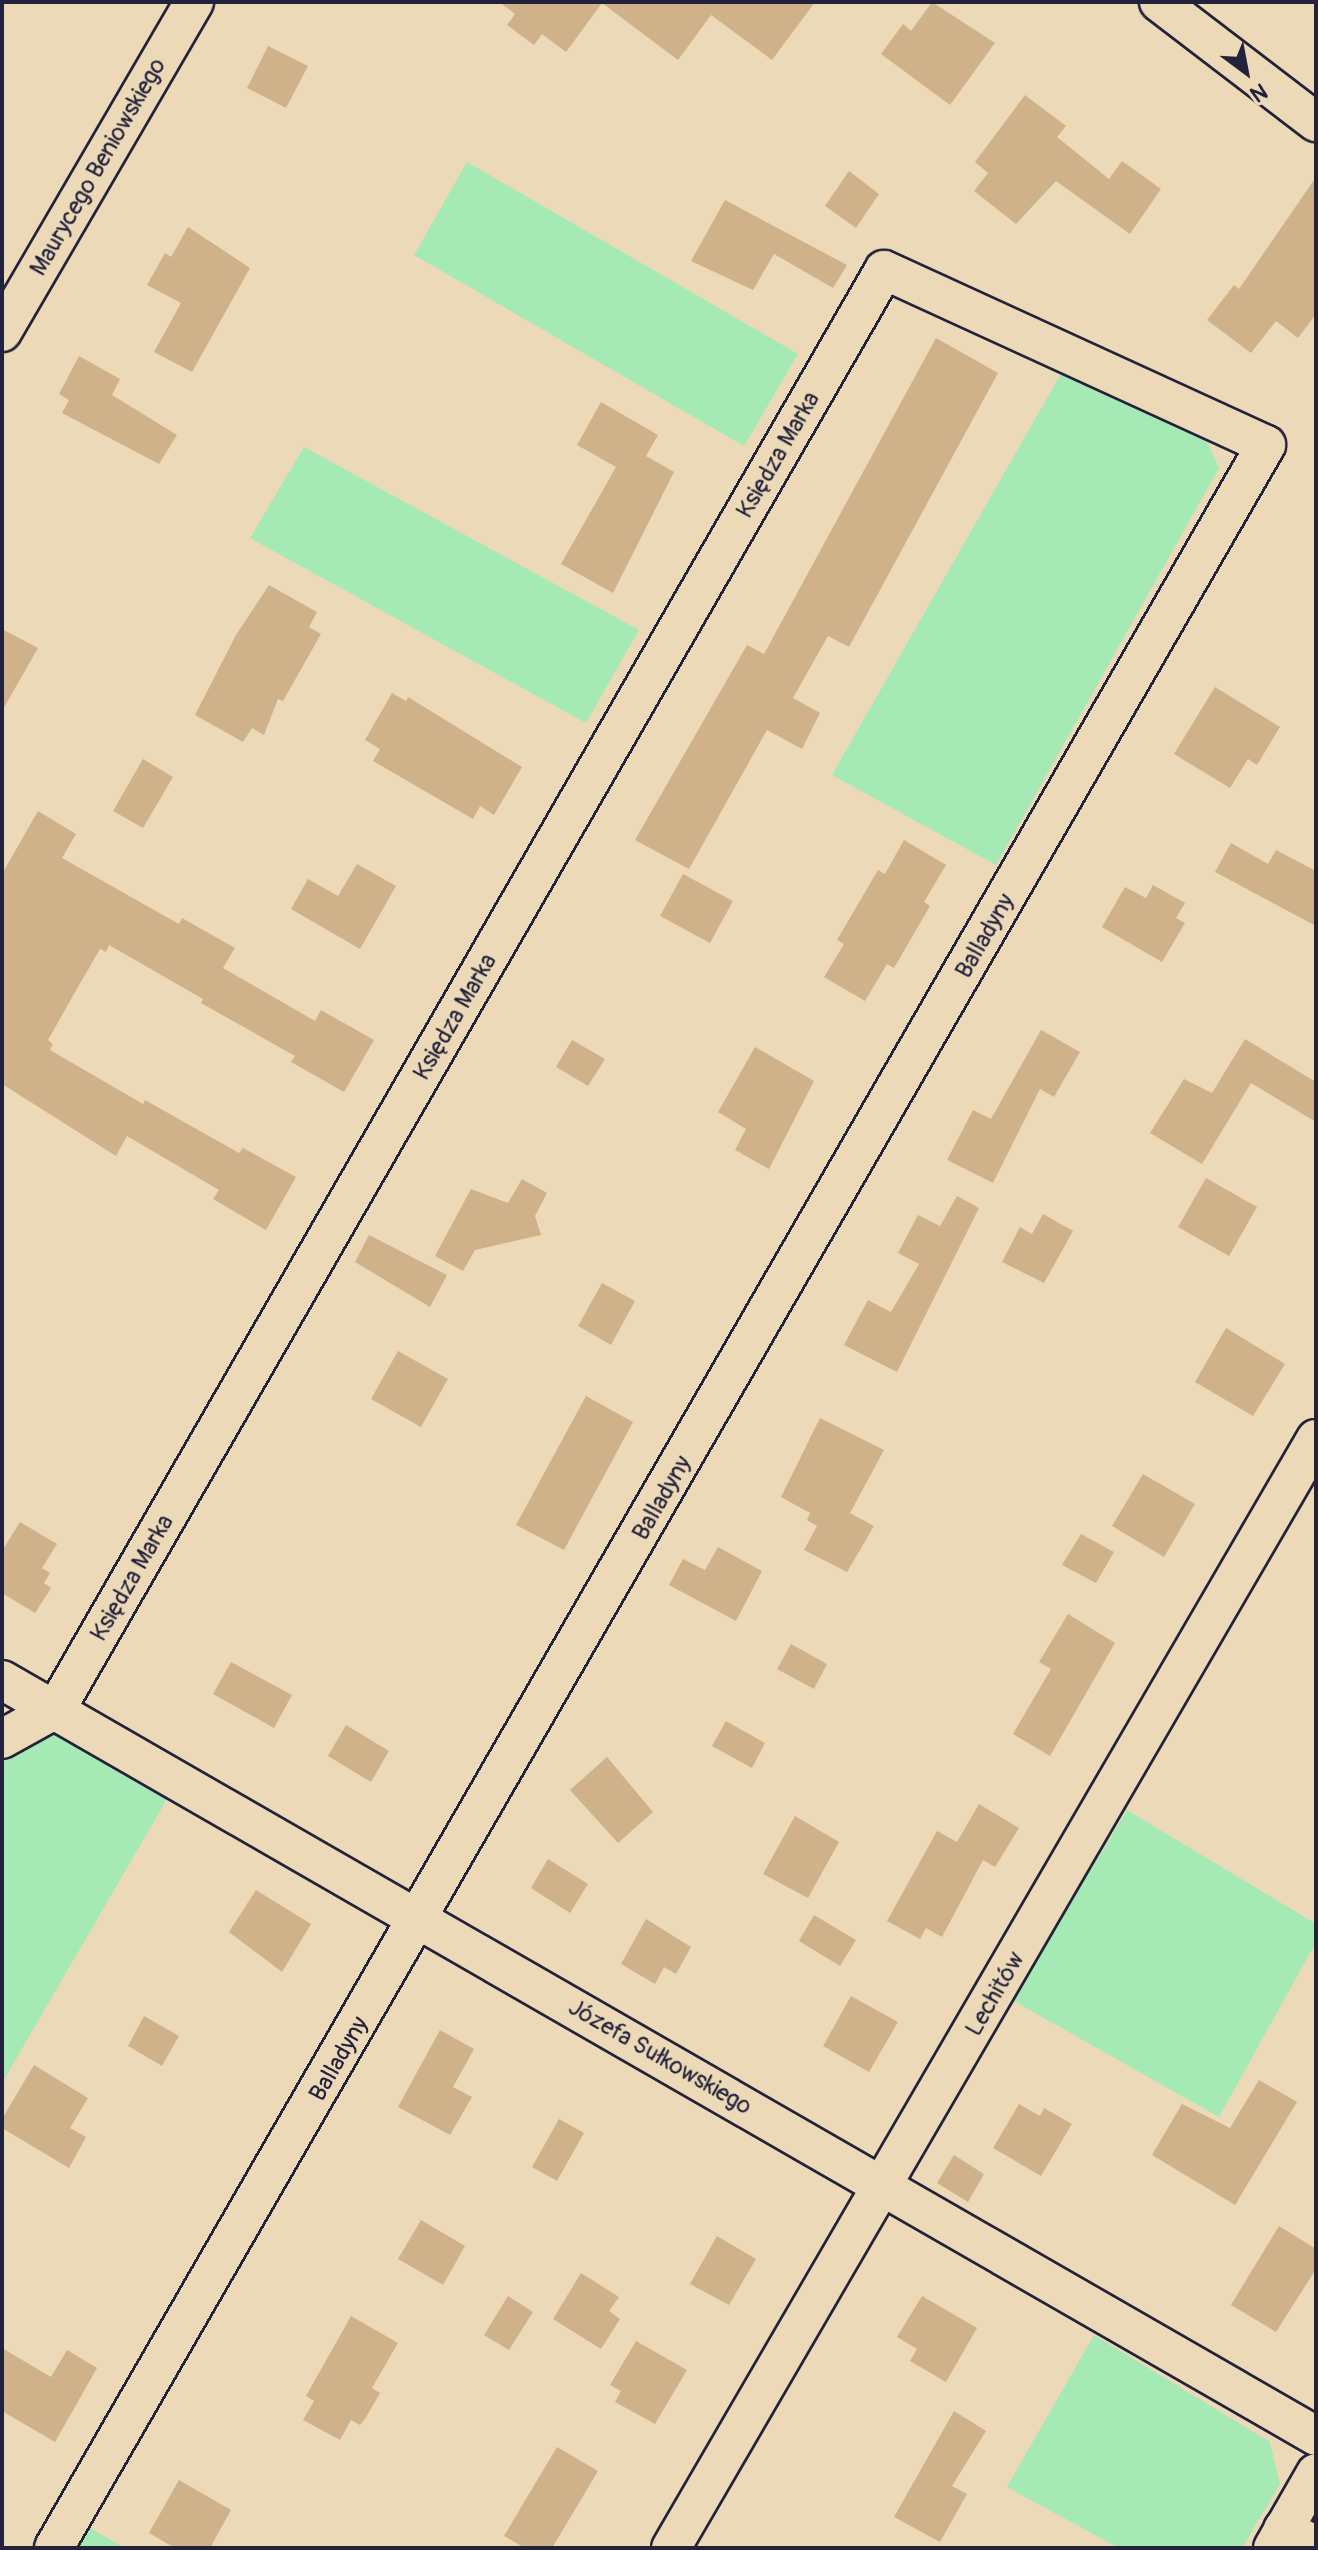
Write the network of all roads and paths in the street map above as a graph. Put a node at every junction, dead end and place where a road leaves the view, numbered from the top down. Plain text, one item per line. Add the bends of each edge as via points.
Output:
1 (194, 2) edge
2 (1159, 2) edge
3 (1316, 122) edge
4 (884, 270) joint
5 (2, 332) edge
6 (1316, 1439) edge
7 (2, 1680) edge
8 (56, 1709) junction
9 (2, 1739) edge
10 (420, 1920) junction
11 (884, 2186) junction
12 (1316, 2436) edge
13 (1316, 2473) edge
14 (1291, 2541) edge
15 (54, 2548) edge
16 (671, 2548) edge

1 - 5 street, Maurycego Beniowskiego
2 - 3 street
4 - 8 street, Księdza Marka
4 - 10 street, Balladyny via 1266,445
6 - 11 street, Lechitów
7 - 8 street, Józefa Sułkowskiego
8 - 9 street
8 - 10 street, Józefa Sułkowskiego
10 - 11 street, Józefa Sułkowskiego
10 - 15 street, Balladyny
11 - 12 street, Józefa Sułkowskiego
11 - 16 street, Lechitów
13 - 14 street

